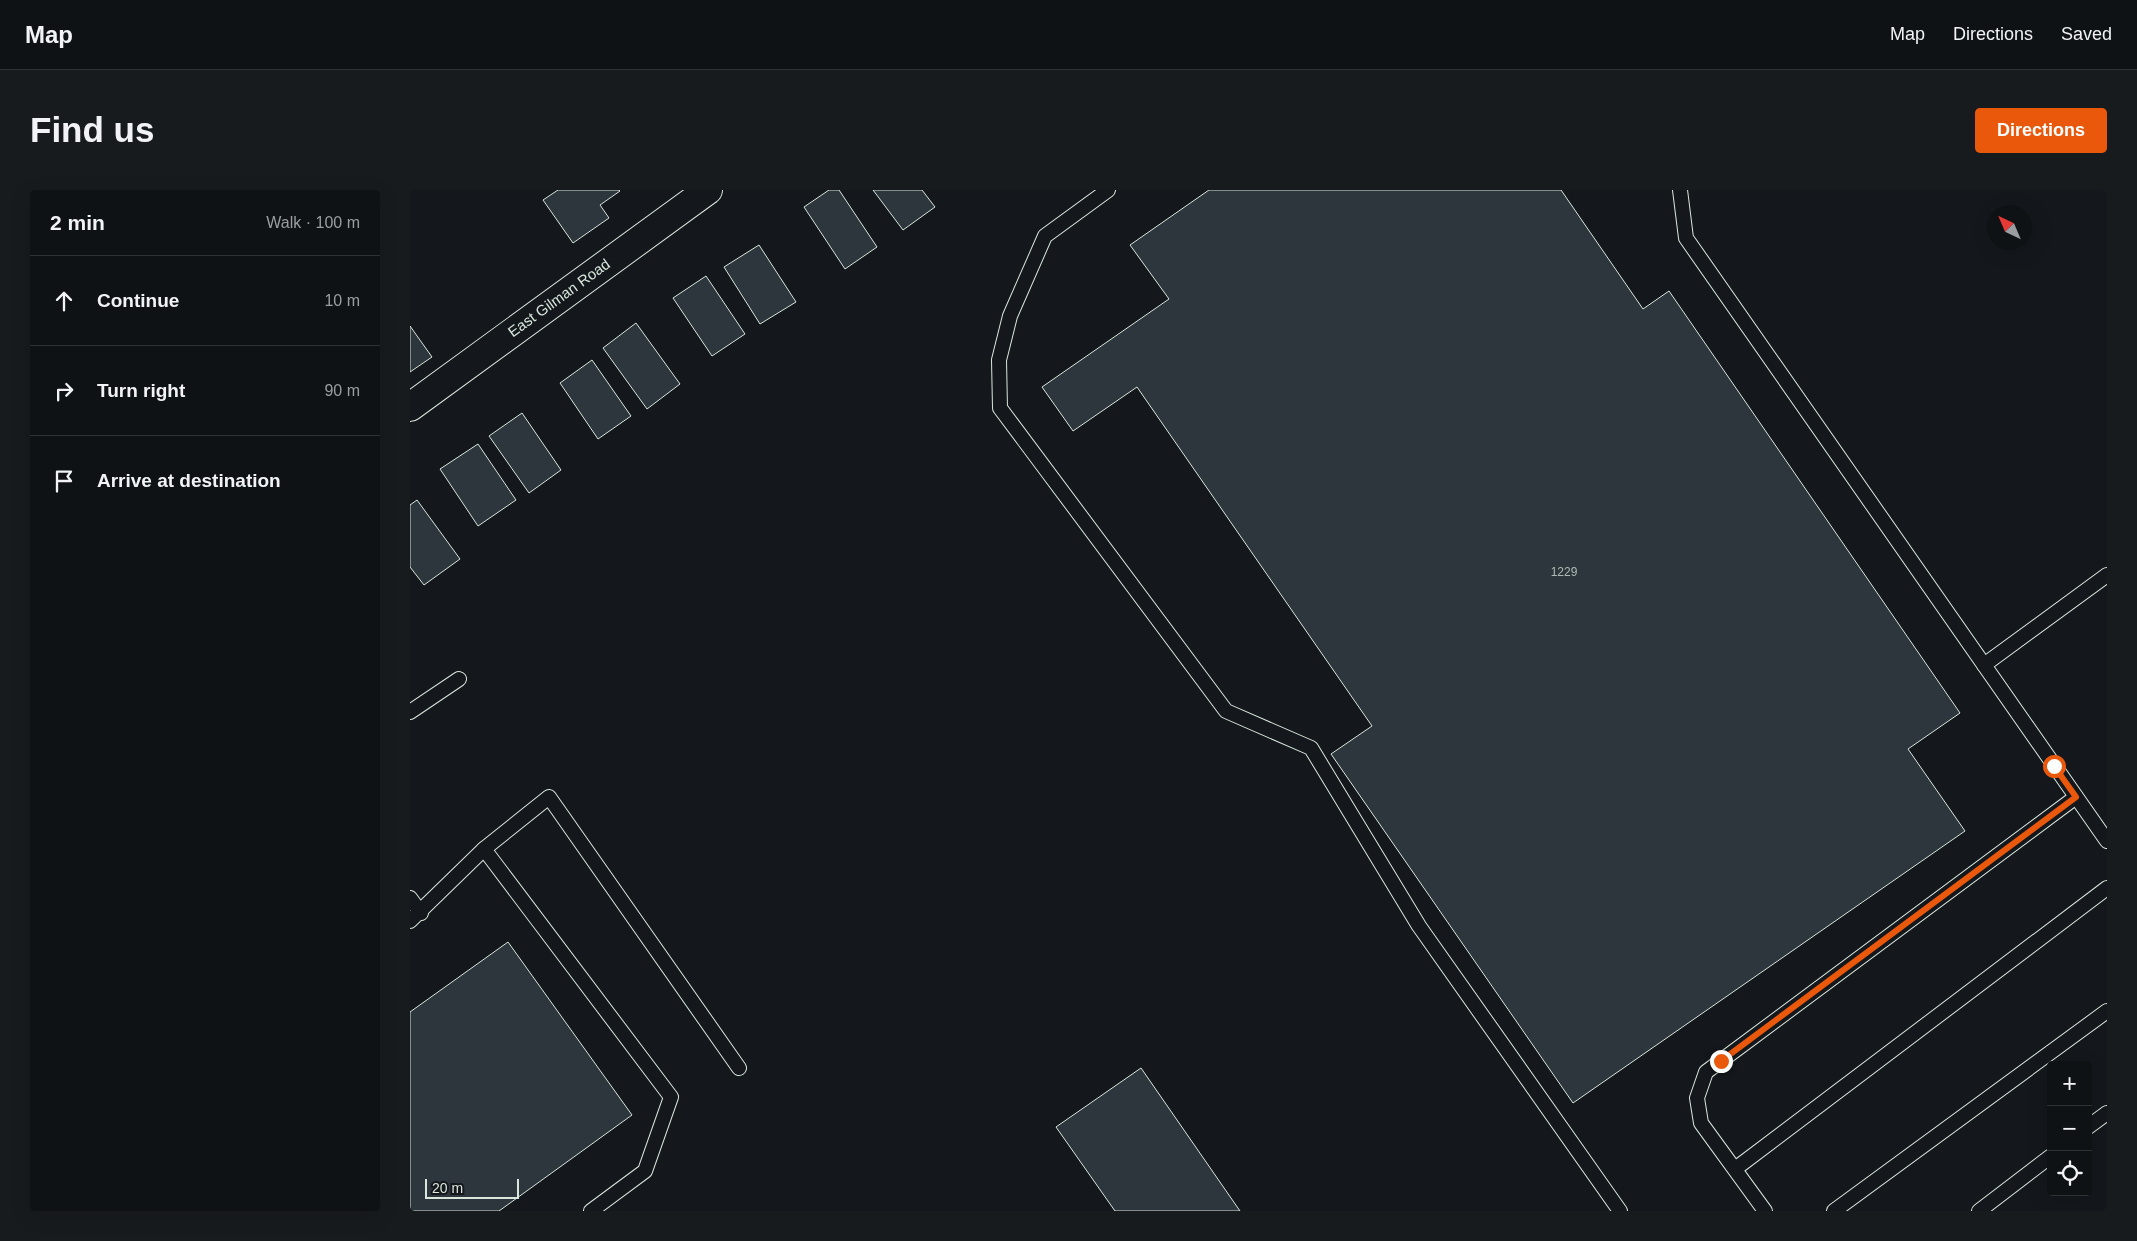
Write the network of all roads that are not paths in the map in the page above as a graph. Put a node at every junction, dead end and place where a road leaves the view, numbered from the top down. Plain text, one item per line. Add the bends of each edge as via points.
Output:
1 (708, 190) edge
2 (1108, 190) edge
3 (1680, 190) edge
4 (410, 407) edge
5 (2107, 575) edge
6 (1984, 665) junction
7 (459, 679) dead end
8 (410, 712) edge
9 (2076, 797) junction
10 (2107, 841) edge
11 (484, 849) junction
12 (2107, 888) edge
13 (410, 898) edge
14 (415, 917) edge
15 (2107, 1011) edge
16 (739, 1068) dead end
17 (2107, 1113) edge
18 (2092, 1124) edge
19 (2047, 1159) edge
20 (1735, 1169) junction
21 (591, 1211) edge
22 (1620, 1211) edge
23 (1765, 1211) edge
24 (1834, 1211) edge
25 (1979, 1211) edge

1 - 4 street, East Gilman Road
2 - 22 lane via 1045,236 1010,316 999,360 1000,408 1226,711 1311,748 1420,926
3 - 6 lane via 1686,238
5 - 6 lane
6 - 9 lane
7 - 8 lane
9 - 10 lane
9 - 20 lane via 1706,1072 1697,1098 1701,1122
11 - 14 lane
11 - 16 lane via 549,797
11 - 21 lane via 671,1097 645,1171
12 - 20 lane
13 - 14 lane
15 - 24 lane
17 - 18 lane
19 - 25 lane
20 - 23 lane

